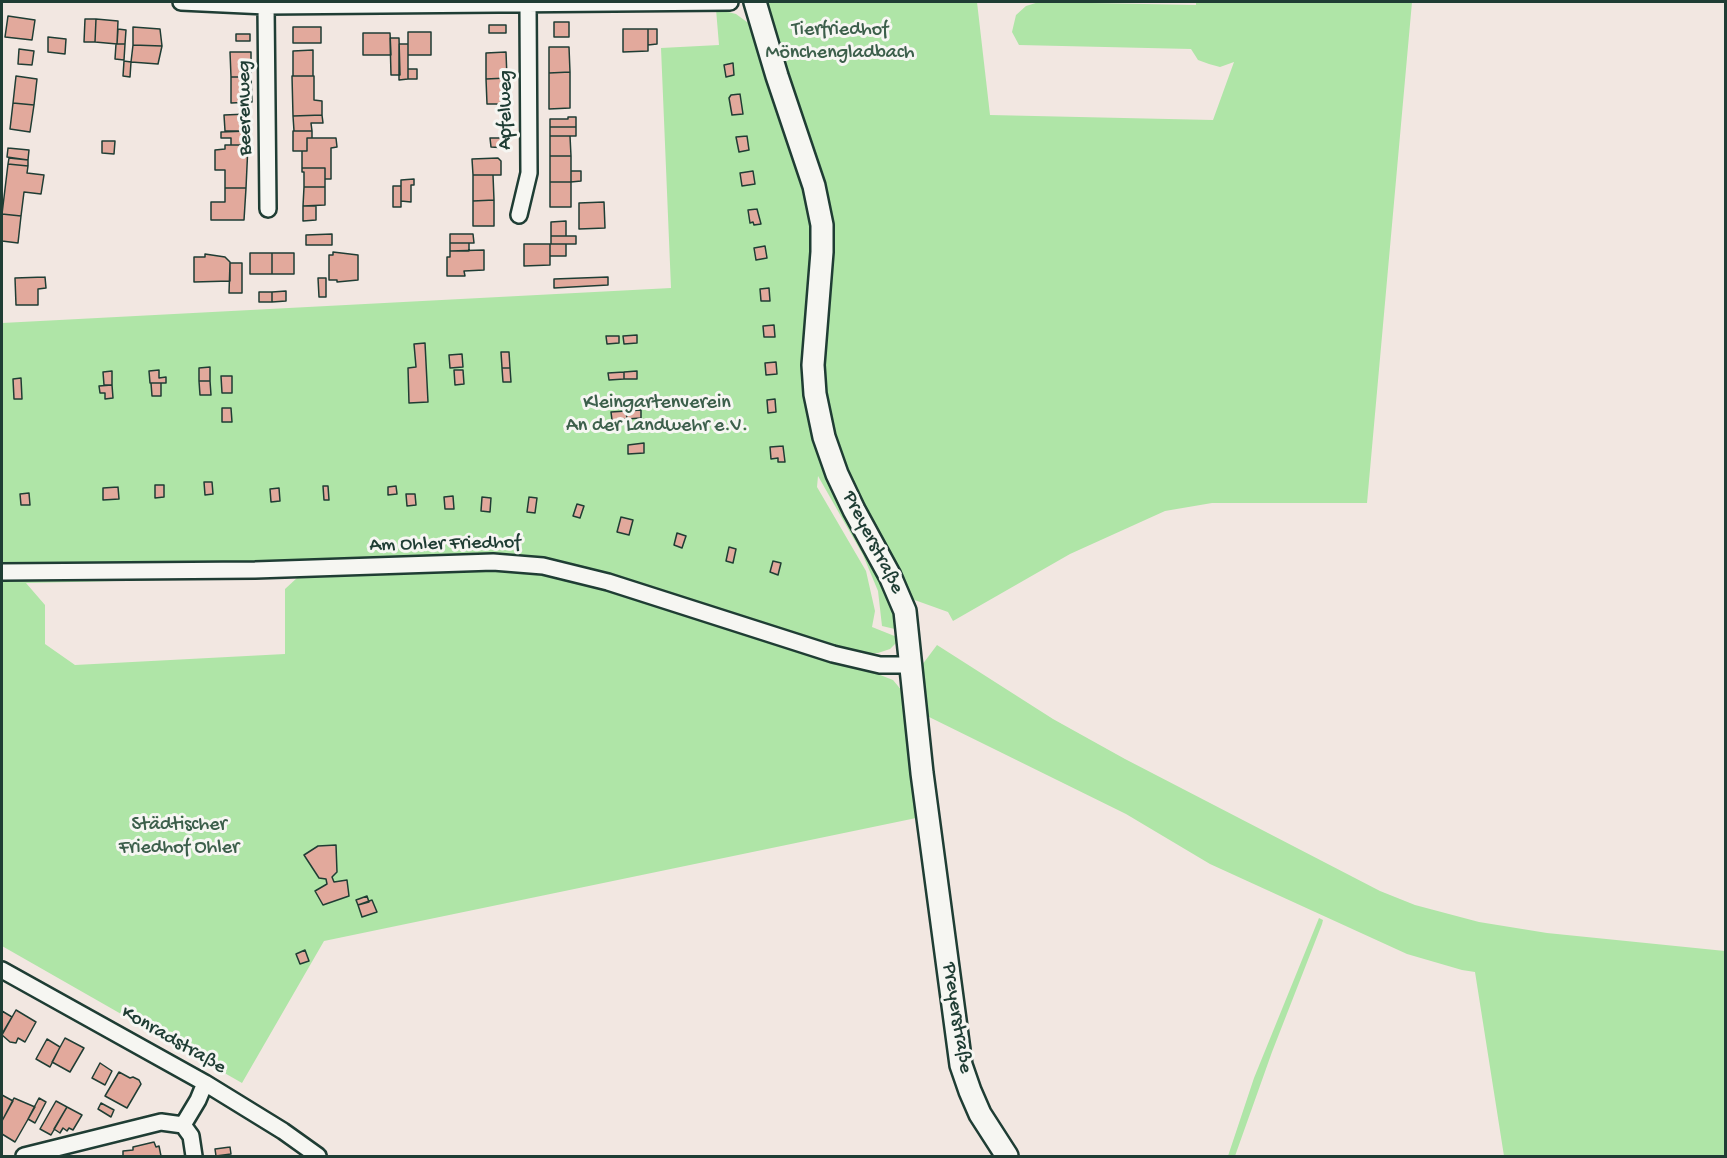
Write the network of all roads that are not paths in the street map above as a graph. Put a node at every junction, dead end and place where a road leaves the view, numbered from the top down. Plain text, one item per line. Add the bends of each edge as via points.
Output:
1 (181, 2) edge
2 (730, 2) edge
3 (755, 2) edge
4 (528, 4) junction
5 (266, 6) junction
6 (268, 209) dead end
7 (519, 215) dead end
8 (2, 572) edge
9 (911, 665) junction
10 (2, 970) edge
11 (205, 1083) junction
12 (183, 1125) junction
13 (24, 1156) edge
14 (194, 1156) edge
15 (318, 1156) edge
16 (1007, 1156) edge

1 - 5 street
2 - 4 street
3 - 9 main road, Preyerstraße via 809,170 822,225 813,365 824,436 849,501 899,593
4 - 5 street
4 - 7 street, Apfelweg via 529,173
5 - 6 street, Beerenweg
8 - 9 street, Am Ohler Friedhof via 255,570 493,562 543,566 608,582 833,654 880,665
9 - 16 main road, Preyerstraße via 961,1065 980,1114
10 - 11 street, Konradstraße
11 - 12 street
11 - 15 street, Konradstraße
12 - 13 street via 161,1122
12 - 14 street via 191,1136

